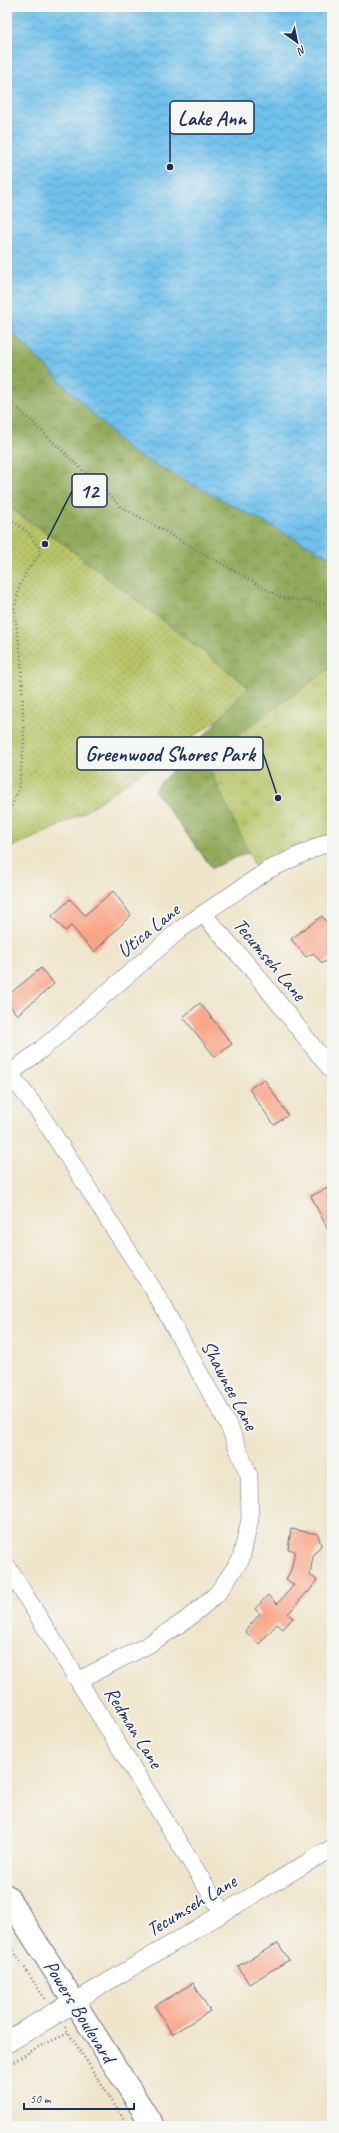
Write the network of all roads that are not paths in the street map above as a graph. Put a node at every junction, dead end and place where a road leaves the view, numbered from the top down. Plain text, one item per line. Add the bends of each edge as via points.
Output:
1 (332, 840) edge
2 (203, 914) junction
3 (332, 1071) edge
4 (8, 1075) edge
5 (7, 1566) edge
6 (79, 1680) junction
7 (332, 1848) edge
8 (7, 1896) edge
9 (222, 1912) junction
10 (74, 2002) junction
11 (7, 2042) edge
12 (153, 2126) edge

1 - 2 street, Utica Lane via 268,870
2 - 3 street, Tecumseh Lane via 255,973
2 - 4 street, Utica Lane via 182,928 42,1049
4 - 6 street, Shawnee Lane via 39,1112 153,1289 229,1426 248,1476 250,1520 241,1560 217,1594 186,1620 154,1641
5 - 6 street, Redman Lane
6 - 9 street, Redman Lane
7 - 9 street, Tecumseh Lane
8 - 10 main road, Powers Boulevard
9 - 10 street, Tecumseh Lane
10 - 11 street
10 - 12 main road, Powers Boulevard

